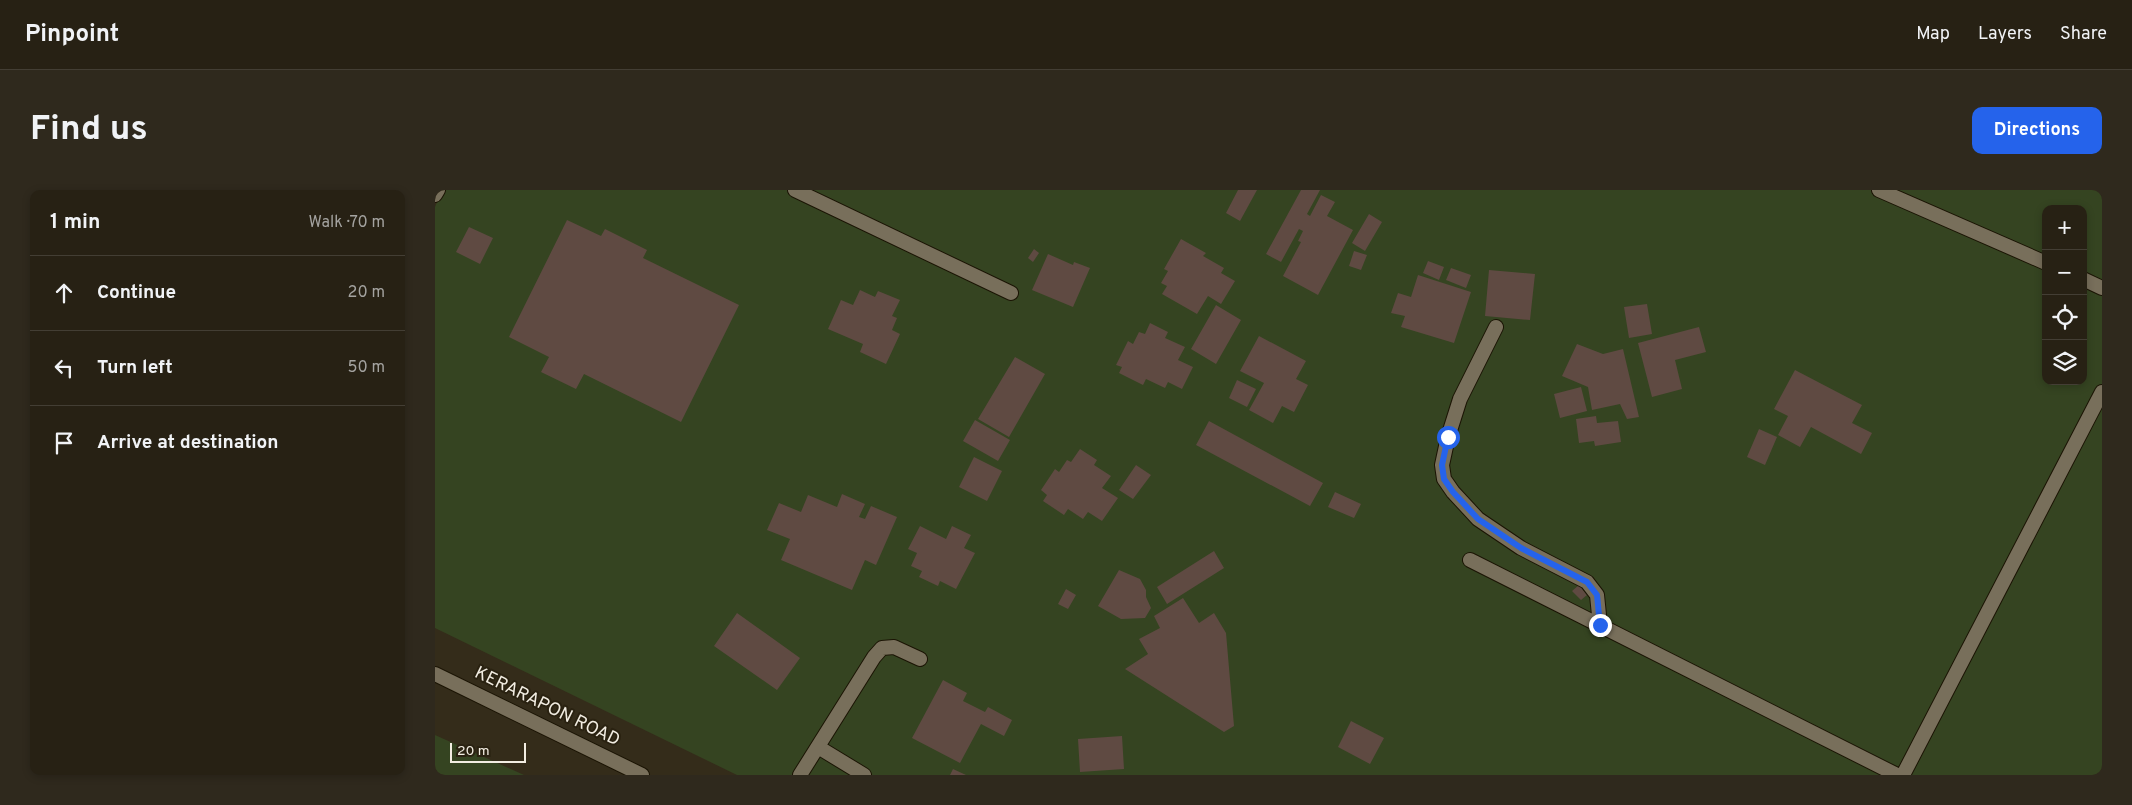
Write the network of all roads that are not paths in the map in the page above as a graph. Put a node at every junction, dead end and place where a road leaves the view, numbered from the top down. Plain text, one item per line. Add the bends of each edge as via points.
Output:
1 (438, 190) edge
2 (795, 190) edge
3 (1879, 190) edge
4 (435, 195) edge
5 (2042, 261) edge
6 (2087, 281) edge
7 (2102, 288) edge
8 (1011, 293) dead end
9 (1496, 327) dead end
10 (2102, 392) edge
11 (1470, 560) dead end
12 (1600, 625) junction
13 (920, 658) dead end
14 (435, 674) edge
15 (818, 747) junction
16 (642, 775) edge
17 (800, 775) edge
18 (865, 775) edge
19 (1897, 775) edge
20 (1903, 775) edge

1 - 4 street
2 - 8 street
3 - 5 street
6 - 7 street
9 - 12 street via 1460,399 1442,465 1444,479 1478,519 1521,548 1587,582 1597,595
10 - 20 street
11 - 12 street
12 - 19 street
13 - 15 street via 894,648 883,648 874,657
14 - 16 street, KERARAPON ROAD
15 - 17 street
15 - 18 street

